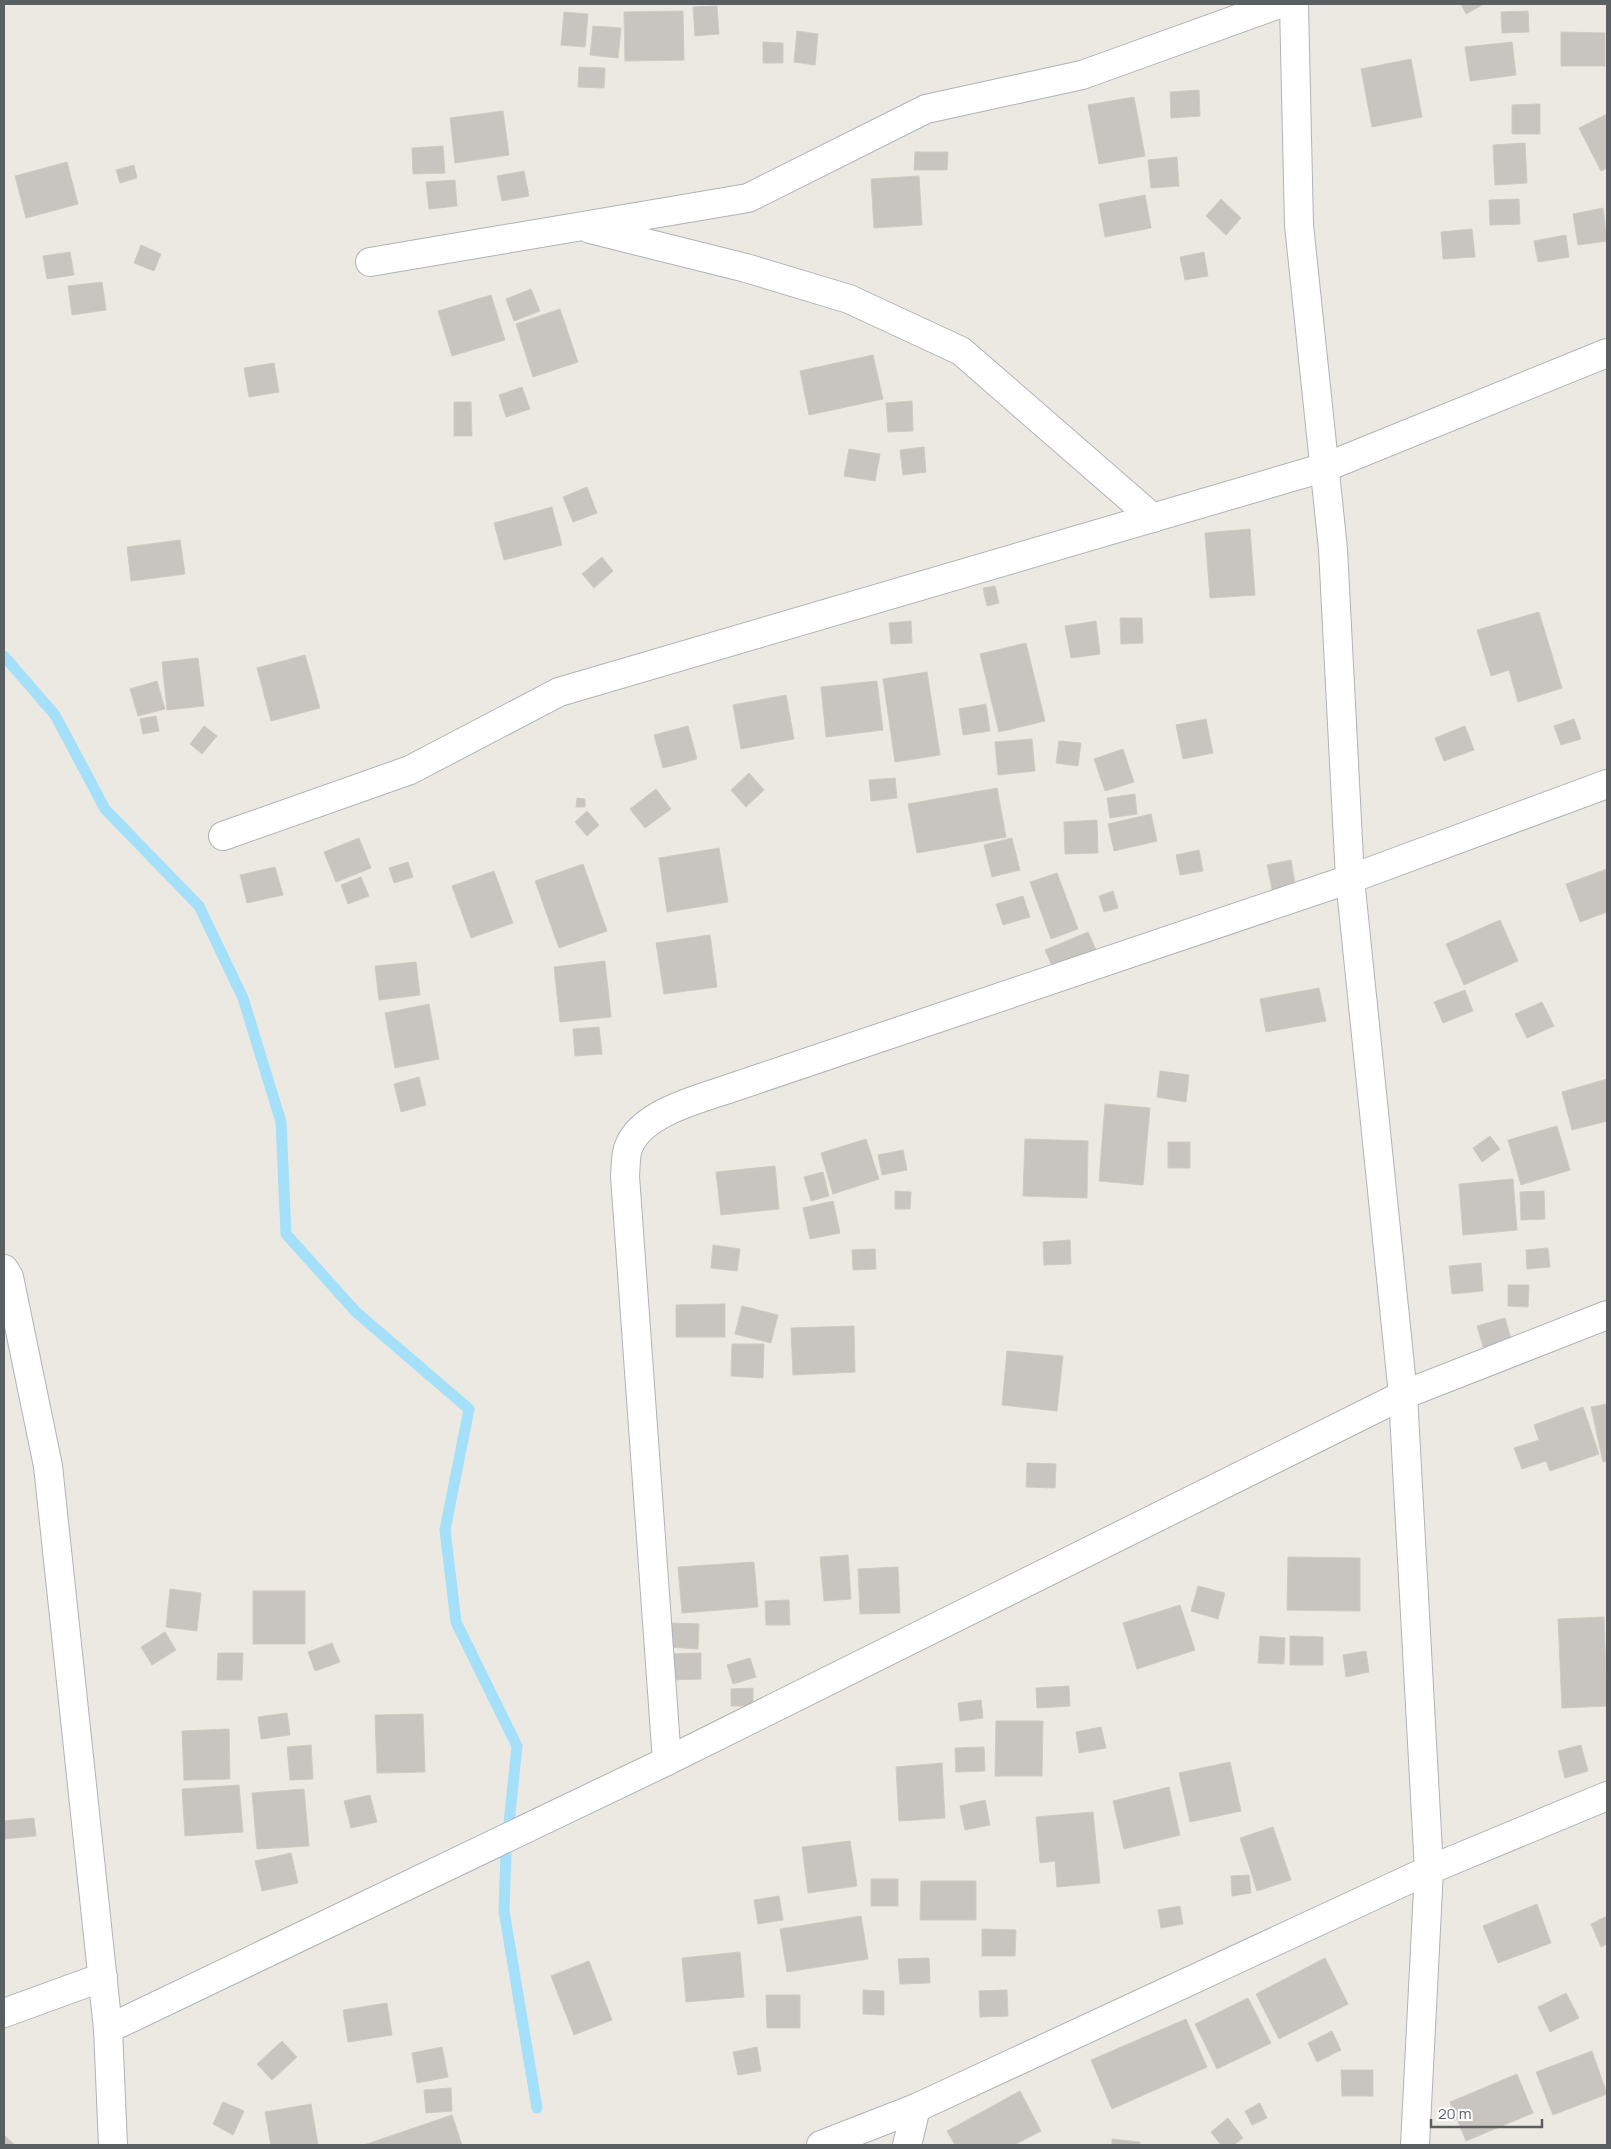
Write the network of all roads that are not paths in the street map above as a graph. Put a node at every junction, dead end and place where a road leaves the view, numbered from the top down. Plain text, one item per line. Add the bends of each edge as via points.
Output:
1 (1279, 4) edge
2 (1294, 4) edge
3 (580, 227) junction
4 (370, 262) dead end
5 (1607, 353) edge
6 (1326, 468) junction
7 (1153, 518) junction
8 (1607, 784) edge
9 (223, 836) dead end
10 (1350, 879) junction
11 (4, 1268) edge
12 (1607, 1315) edge
13 (13, 1346) edge
14 (1403, 1395) junction
15 (666, 1761) junction
16 (1607, 1796) edge
17 (1429, 1870) junction
18 (103, 1977) junction
19 (4, 2013) edge
20 (108, 2029) junction
21 (916, 2108) junction
22 (113, 2145) edge
23 (821, 2145) edge
24 (907, 2145) edge
25 (1415, 2145) edge

1 - 3 street via 1082,75 926,109 748,198
2 - 6 street via 1299,225
3 - 4 street
3 - 7 street via 746,268 849,299 961,351
5 - 6 street
6 - 7 street
6 - 10 street
7 - 9 street via 559,692 410,770
8 - 10 street
10 - 14 street
10 - 15 street via 734,1087 673,1109 640,1127 628,1146 625,1176
11 - 13 street via 9,1277
12 - 14 street
13 - 18 street via 48,1466
14 - 15 street
14 - 17 street
15 - 20 street
16 - 17 street
17 - 21 street
17 - 25 street
18 - 19 street
18 - 20 street
20 - 22 street
21 - 23 street
21 - 24 street

